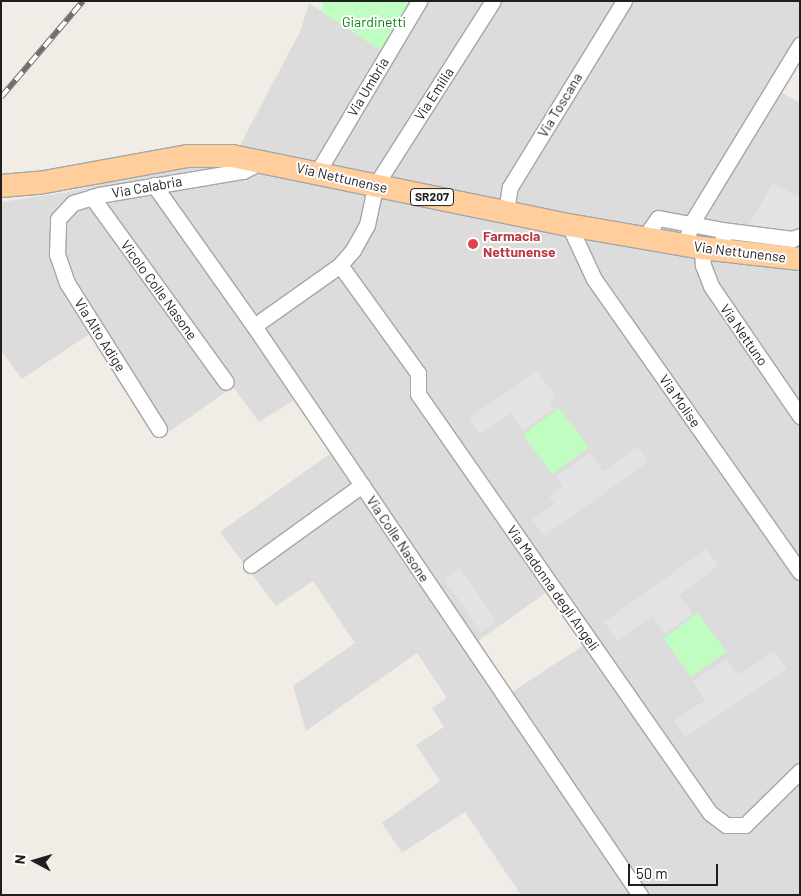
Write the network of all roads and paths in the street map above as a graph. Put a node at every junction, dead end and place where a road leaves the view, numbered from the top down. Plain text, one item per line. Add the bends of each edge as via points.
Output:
1 (419, 1) edge
2 (493, 1) edge
3 (624, 1) edge
4 (800, 45) edge
5 (254, 159) junction
6 (317, 173) junction
7 (154, 185) junction
8 (1, 186) edge
9 (375, 186) junction
10 (92, 197) junction
11 (506, 211) junction
12 (569, 225) junction
13 (56, 235) joint
14 (800, 236) edge
15 (693, 239) junction
16 (723, 240) junction
17 (800, 259) edge
18 (340, 264) junction
19 (254, 326) junction
20 (226, 382) dead end
21 (800, 416) edge
22 (159, 429) dead end
23 (362, 485) junction
24 (251, 565) dead end
25 (800, 572) edge
26 (800, 771) edge
27 (640, 895) edge

1 - 6 street, Via Umbria
2 - 9 street, Via Emilia
3 - 11 street, Via Toscana via 510,187
4 - 15 street
5 - 6 main road, Via Nettunense / SR207
5 - 7 street, Via Calabria via 251,167 243,171
5 - 8 main road, Via Nettunense / SR207 via 188,156
6 - 9 main road, Via Nettunense / SR207
7 - 10 street, Via Calabria
7 - 19 street, Via Colle Nasone
9 - 11 main road, Via Nettunense / SR207
9 - 18 street via 365,230 357,246
10 - 13 street, Via Calabria via 64,209 58,219
10 - 20 street, Vicolo Colle Nasone
11 - 12 main road, Via Nettunense / SR207
12 - 15 main road, Via Nettunense / SR207 via 644,238
12 - 25 street, Via Molise via 594,278
13 - 22 street, Via Alto Adige via 59,263 67,283
14 - 16 street via 792,239
15 - 16 main road, Via Nettunense / SR207
15 - 21 street, Via Nettuno via 711,286
16 - 17 main road, Via Nettunense / SR207
18 - 19 street
18 - 26 street, Via Madonna degli Angeli via 418,373 418,394 710,813 726,825 745,825
19 - 23 street, Via Colle Nasone
23 - 24 street
23 - 27 street, Via Colle Nasone

